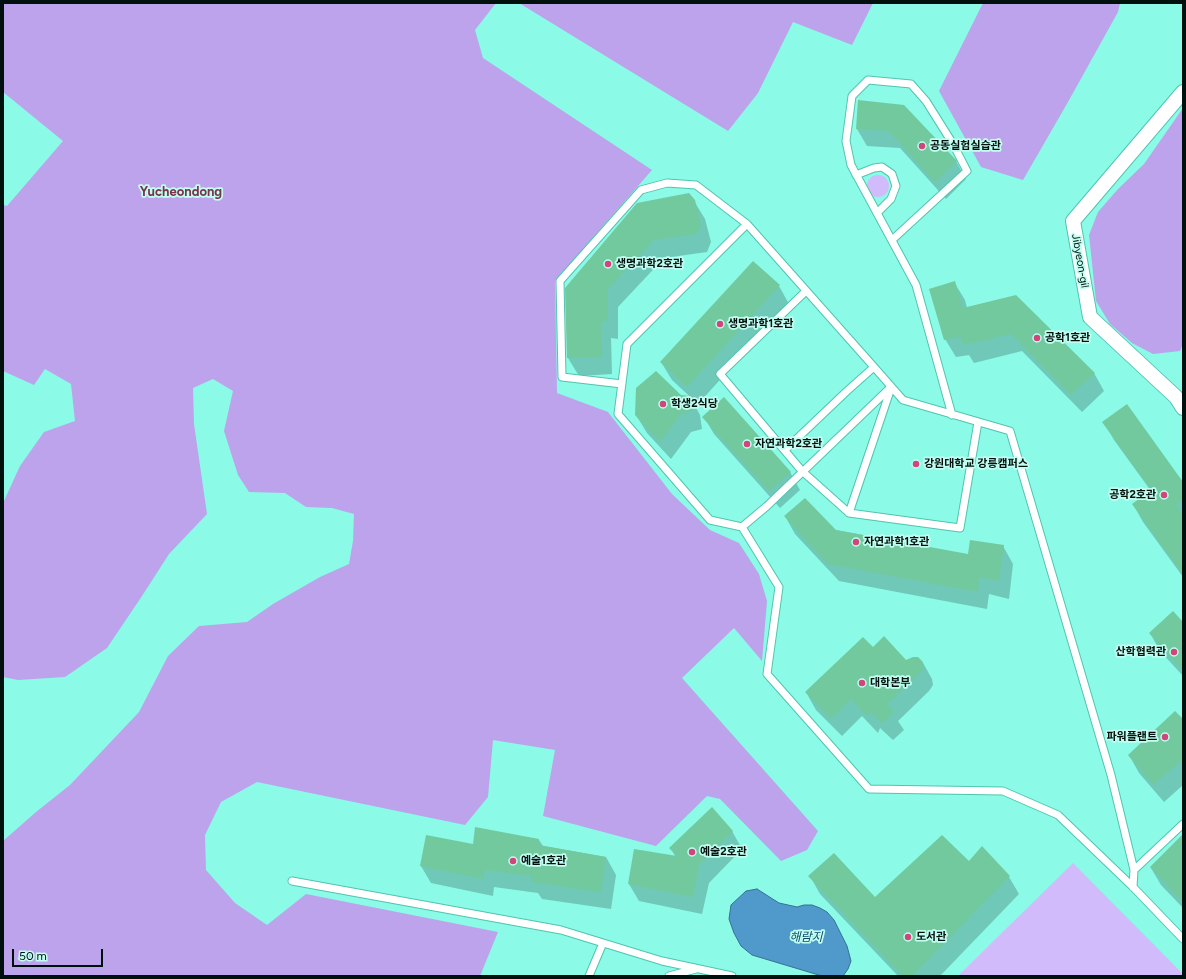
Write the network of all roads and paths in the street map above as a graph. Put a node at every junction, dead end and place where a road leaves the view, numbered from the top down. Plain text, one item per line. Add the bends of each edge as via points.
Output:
1 (1183, 92) edge
2 (856, 175) junction
3 (877, 213) junction
4 (747, 224) junction
5 (892, 240) junction
6 (806, 291) junction
7 (874, 367) junction
8 (622, 384) junction
9 (891, 386) junction
10 (1183, 408) edge
11 (952, 414) junction
12 (978, 422) junction
13 (785, 450) junction
14 (802, 471) junction
15 (849, 513) junction
16 (742, 527) junction
17 (1183, 824) edge
18 (1134, 870) junction
19 (292, 881) dead end
20 (1133, 887) junction
21 (1183, 939) edge
22 (603, 943) junction
23 (698, 969) junction
24 (589, 976) edge
25 (670, 976) edge
26 (732, 976) edge

1 - 10 street, Jibyeon-gil via 1073,221 1090,317 1176,397
2 - 3 lane
2 - 3 lane via 882,167 892,174 896,186 891,200
2 - 5 lane via 851,166 846,141 852,96 868,80 911,84 926,101 967,170
3 - 5 lane
4 - 6 lane
4 - 8 lane via 628,344
4 - 8 lane via 696,185 667,183 641,190 560,281 562,377
5 - 11 lane via 916,284
6 - 7 lane
6 - 13 lane via 720,374
7 - 9 lane
7 - 13 lane
8 - 16 lane via 618,414 710,520
9 - 11 lane via 903,400
9 - 14 lane
9 - 15 lane
11 - 12 lane
12 - 15 lane via 960,528
12 - 18 lane via 1010,431 1109,767
13 - 14 lane
14 - 15 lane
14 - 16 lane
16 - 20 lane via 779,587 767,674 869,789 1002,791 1058,815
17 - 18 lane
18 - 20 lane
19 - 22 lane via 561,930
20 - 21 lane
22 - 23 lane
22 - 24 lane
23 - 25 lane
23 - 26 lane

